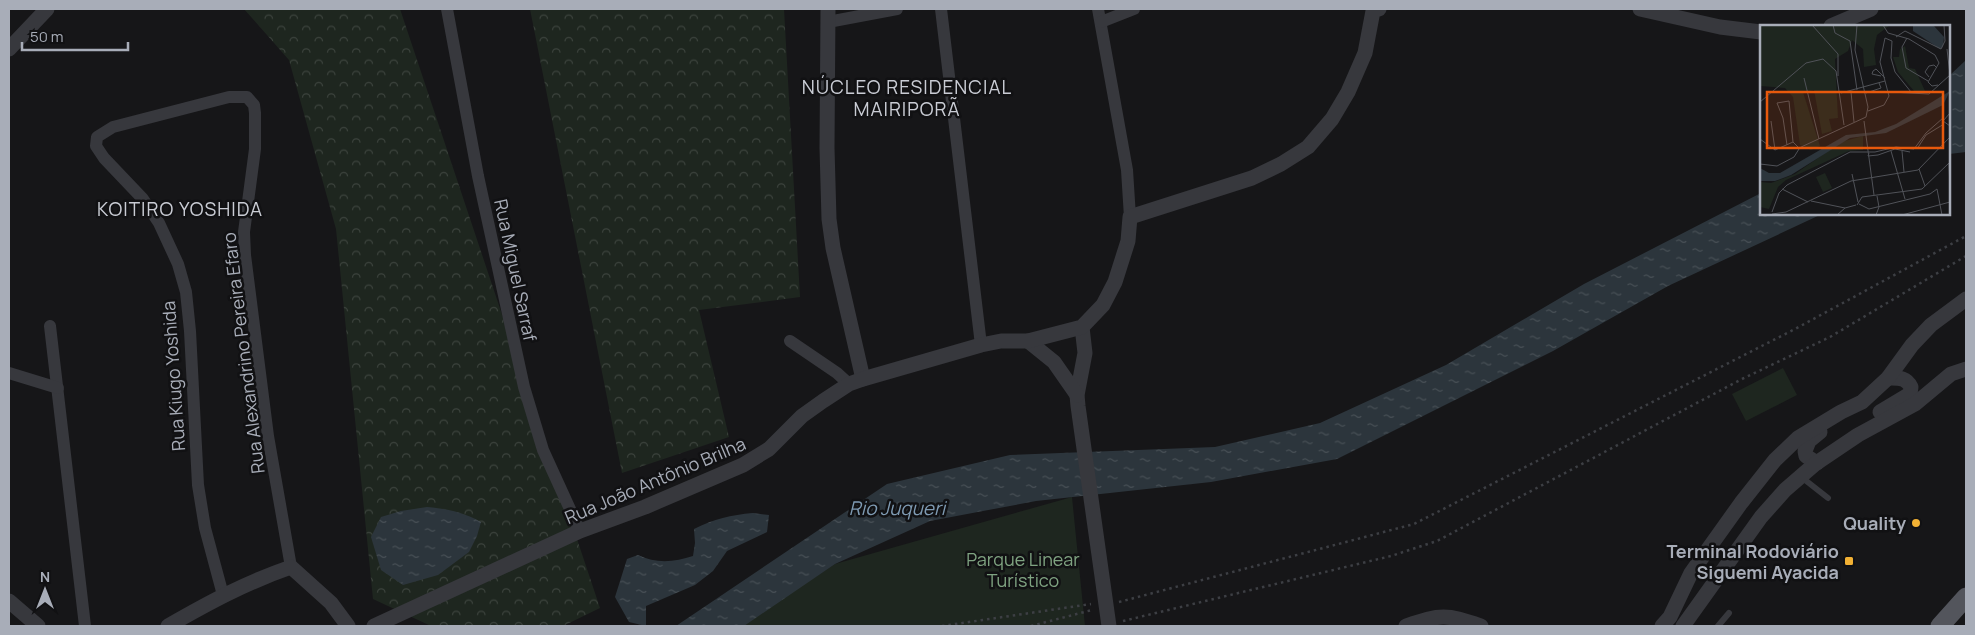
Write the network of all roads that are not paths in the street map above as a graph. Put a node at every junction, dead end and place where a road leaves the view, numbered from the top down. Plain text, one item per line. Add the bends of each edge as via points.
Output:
1 (47, 9) edge
2 (447, 9) edge
3 (897, 9) edge
4 (941, 9) edge
5 (1098, 9) edge
6 (1134, 9) edge
7 (1375, 9) edge
8 (1640, 9) edge
9 (1871, 9) edge
10 (828, 15) edge
11 (1101, 22) junction
12 (1833, 25) edge
13 (1760, 32) edge
14 (9, 49) edge
15 (254, 105) joint
16 (1130, 217) junction
17 (1966, 299) edge
18 (50, 326) dead end
19 (1082, 327) junction
20 (1028, 340) junction
21 (790, 342) dead end
22 (981, 345) junction
23 (1966, 369) edge
24 (9, 373) edge
25 (1888, 378) junction
26 (856, 382) junction
27 (58, 388) junction
28 (1078, 400) junction
29 (1862, 402) junction
30 (1858, 435) junction
31 (1817, 463) junction
32 (1800, 476) junction
33 (1828, 498) dead end
34 (580, 531) junction
35 (291, 566) junction
36 (223, 595) junction
37 (1966, 597) edge
38 (9, 601) edge
39 (1729, 613) dead end
40 (1109, 625) edge
41 (38, 626) edge
42 (84, 626) edge
43 (168, 626) edge
44 (348, 626) edge
45 (374, 626) edge
46 (1406, 626) edge
47 (1481, 626) edge
48 (1662, 626) edge
49 (1683, 626) edge
50 (1718, 626) edge
51 (1940, 626) edge

1 - 14 street
2 - 34 street, Rua Miguel Sarraf via 478,176 524,387 543,450
3 - 10 street
4 - 22 street
5 - 11 street
6 - 11 street
7 - 16 street via 1365,53 1348,92 1332,119 1308,147 1252,178
8 - 13 street via 1720,27
9 - 12 street
10 - 26 street via 829,219
11 - 16 street via 1127,170
15 - 35 street, Rua Alexandrino Pereira Efaro via 255,149 244,232 268,436
15 - 36 street, Rua Kiugo Yoshida via 247,97 239,96 214,100 113,127 101,133 96,141 98,150 143,199 160,223 183,283 190,331 198,485 205,528
16 - 19 street via 1128,241 1114,282 1104,304
17 - 25 street via 1912,345
18 - 27 street
19 - 20 street, Rua João Antônio Brilha
19 - 28 street via 1085,353
20 - 22 street, Rua João Antônio Brilha
20 - 28 street via 1054,362
21 - 26 street
22 - 26 street, Rua João Antônio Brilha
23 - 30 street via 1951,374 1915,404
24 - 27 street
25 - 29 street
25 - 30 street via 1908,380 1910,394 1870,418
26 - 34 street, Rua João Antônio Brilha via 802,416 758,458
27 - 42 street
28 - 40 street
29 - 31 street via 1809,441 1806,456
29 - 48 street via 1798,438 1775,460 1691,573 1670,617
30 - 31 street
31 - 32 street
32 - 33 lane
32 - 49 street via 1760,517
34 - 45 street, Rua João Antônio Brilha
35 - 36 street
35 - 44 street via 331,604
36 - 43 street
37 - 51 main road
38 - 41 street
39 - 50 lane
46 - 47 street via 1446,616

